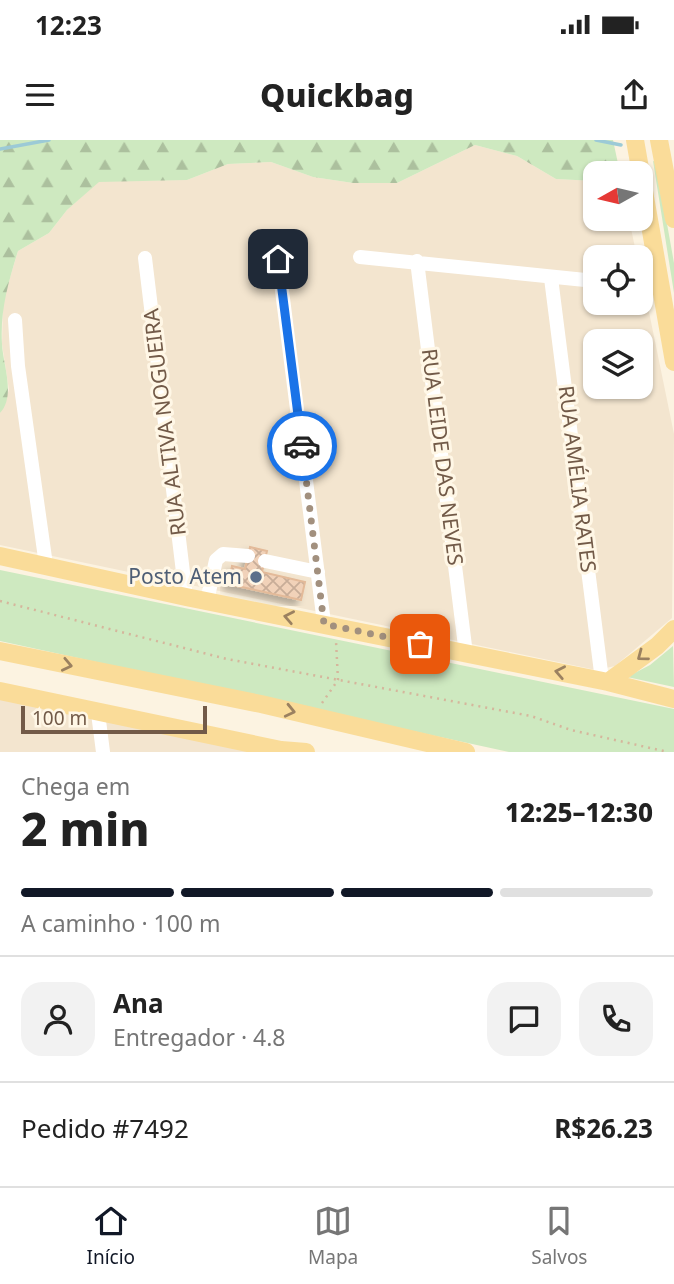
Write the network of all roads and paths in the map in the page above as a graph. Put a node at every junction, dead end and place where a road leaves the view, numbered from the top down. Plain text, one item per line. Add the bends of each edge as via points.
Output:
1 (635, 140) edge
2 (659, 140) edge
3 (674, 219) edge
4 (360, 257) dead end
5 (145, 258) dead end
6 (278, 259) dead end
7 (417, 261) junction
8 (551, 278) junction
9 (583, 280) edge
10 (15, 320) dead end
11 (674, 362) edge
12 (0, 556) edge
13 (248, 556) dead end
14 (265, 561) dead end
15 (46, 565) junction
16 (318, 572) junction
17 (186, 597) junction
18 (0, 601) edge
19 (207, 601) junction
20 (330, 625) junction
21 (674, 629) edge
22 (0, 651) edge
23 (466, 654) junction
24 (338, 680) junction
25 (605, 681) junction
26 (0, 691) edge
27 (674, 699) edge
28 (98, 713) junction
29 (313, 716) junction
30 (282, 751) edge
31 (103, 752) edge
32 (306, 752) edge
33 (466, 752) edge
34 (668, 752) edge

1 - 11 main road
2 - 3 main road
4 - 7 street
5 - 17 street, RUA ALTIVA NOGUEIRA
6 - 16 street
7 - 8 street
7 - 23 street, RUA LEIDE DAS NEVES
8 - 9 street
8 - 25 street, RUA AMÉLIA RATES
10 - 15 street
12 - 15 main road
13 - 19 street via 223,554 216,560
14 - 16 street
15 - 17 main road
16 - 20 street
17 - 19 main road
18 - 24 path via 227,659
20 -> 19 main road
20 - 23 main road
20 - 24 path
21 -> 25 main road
22 -> 29 main road
25 -> 23 main road
24 - 29 path
24 - 34 path via 531,716
25 - 27 main road
26 - 28 main road
28 - 30 main road
28 - 31 street
29 - 33 main road
30 - 32 main road

